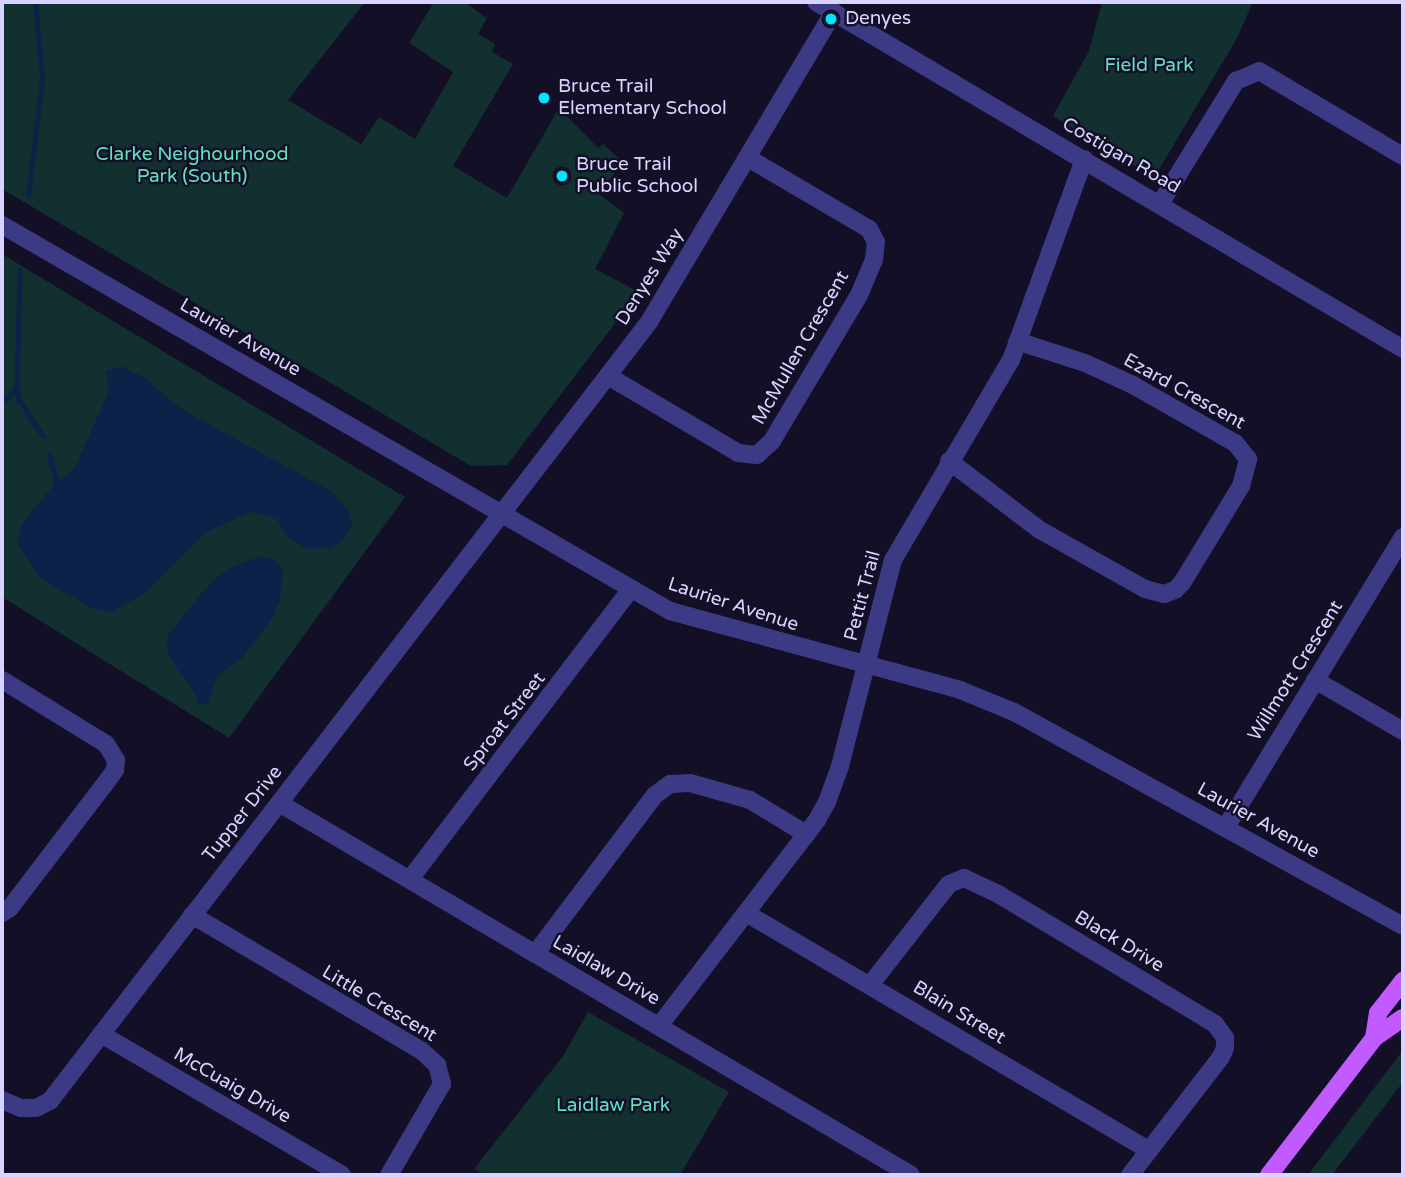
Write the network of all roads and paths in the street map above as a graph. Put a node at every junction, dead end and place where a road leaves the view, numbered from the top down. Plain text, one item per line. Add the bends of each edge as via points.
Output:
1 (816, 2) edge
2 (834, 12) junction
3 (1403, 156) edge
4 (748, 158) junction
5 (1084, 159) junction
6 (1160, 204) junction
7 (2, 226) edge
8 (1017, 341) junction
9 (1403, 349) edge
10 (608, 376) junction
11 (949, 461) junction
12 (502, 513) junction
13 (1401, 547) edge
14 (631, 589) junction
15 (866, 666) junction
16 (2, 680) edge
17 (1315, 680) junction
18 (1403, 731) edge
19 (279, 803) junction
20 (1226, 828) junction
21 (806, 834) junction
22 (410, 879) junction
23 (2, 913) edge
24 (746, 913) junction
25 (192, 915) junction
26 (1403, 926) edge
27 (535, 954) junction
28 (1403, 981) edge
29 (870, 985) junction
30 (1403, 1018) edge
31 (659, 1026) junction
32 (101, 1034) junction
33 (1374, 1038) junction
34 (2, 1100) edge
35 (1149, 1150) junction
36 (342, 1175) edge
37 (389, 1175) edge
38 (911, 1175) edge
39 (1130, 1175) edge
40 (1269, 1175) edge

1 - 2 street, Costigan Road
2 - 4 street, Denyes Way
2 - 5 street, Costigan Road
3 - 6 street via 1259,71 1236,81
4 - 10 street, Denyes Way via 649,322
4 - 10 street, McMullen Crescent via 869,229 876,242 874,260 859,295 772,441 757,455 738,453
5 - 6 street, Costigan Road
5 - 8 street, Pettit Trail
6 - 9 street, Costigan Road
7 - 12 street, Laurier Avenue
8 - 11 street, Pettit Trail via 1011,360
8 - 11 street, Ezard Crescent via 1133,384 1235,443 1248,459 1241,486 1182,583 1164,594 1145,589 1040,530
10 - 12 street, Denyes Way
11 - 15 street, Pettit Trail via 893,560
12 - 14 street, Laurier Avenue
12 - 19 street, Tupper Drive
13 - 17 street, Willmott Crescent
14 - 15 street, Laurier Avenue via 670,611
14 - 22 street, Sproat Street
15 - 20 street, Laurier Avenue via 960,690 1014,712
15 - 21 street, Pettit Trail via 835,784
16 - 23 street via 106,744 116,760 104,785
17 - 18 street
17 - 20 street, Willmott Crescent
19 - 22 street, Laidlaw Drive
19 - 25 street, Tupper Drive
20 - 26 street, Laurier Avenue
21 - 24 street, Pettit Trail
21 - 27 street via 750,800 690,783 670,783 650,801
22 - 27 street, Laidlaw Drive
24 - 29 street, Blain Street
24 - 31 street, Pettit Trail
25 - 32 street, Tupper Drive
25 - 37 street, Little Crescent via 422,1051 437,1065 442,1084
27 - 31 street, Laidlaw Drive
28 - 33 main road via 1377,1013
29 - 35 street, Blain Street
29 - 35 street, Black Drive via 948,884 964,878 998,894 1222,1031 1225,1048 1221,1057
30 - 33 main road
31 - 38 street, Laidlaw Drive
32 - 34 street, Tupper Drive via 50,1101 22,1108
32 - 36 street, McCuaig Drive
33 - 40 main road
35 - 39 street, Black Drive

